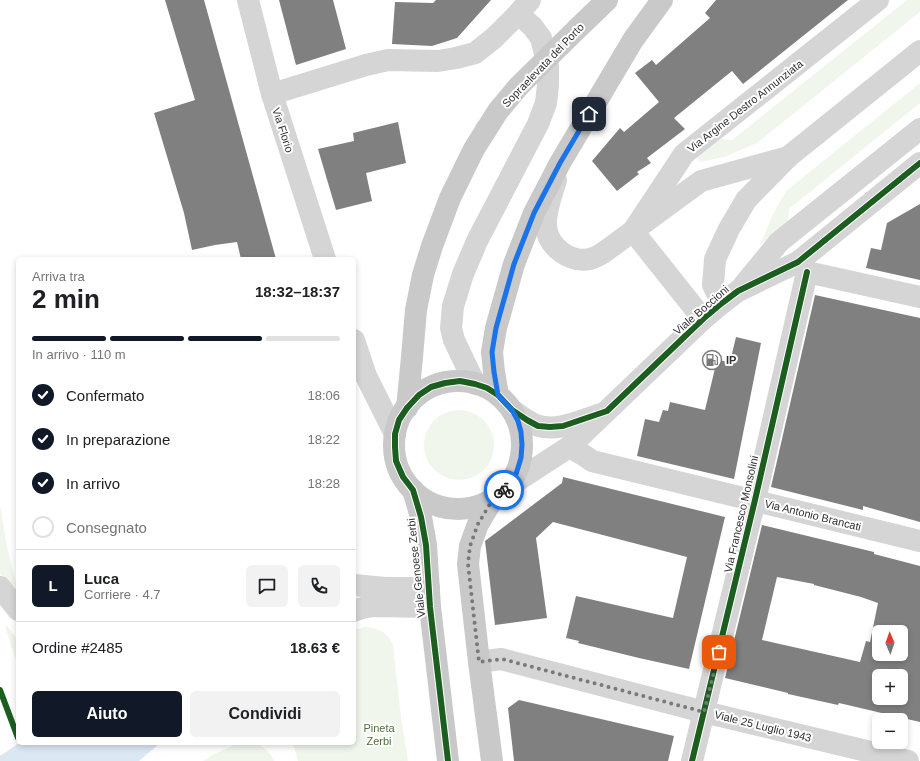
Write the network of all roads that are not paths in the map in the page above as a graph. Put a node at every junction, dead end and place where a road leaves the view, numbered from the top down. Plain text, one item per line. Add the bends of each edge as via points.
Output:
1 (248, 0) edge
2 (607, 0) edge
3 (662, 0) edge
4 (878, 0) edge
5 (524, 7) edge
6 (920, 51) edge
7 (272, 94) junction
8 (920, 128) edge
9 (788, 158) junction
10 (560, 163) junction
11 (920, 163) edge
12 (633, 231) junction
13 (324, 257) edge
14 (803, 267) junction
15 (730, 297) junction
16 (920, 297) edge
17 (703, 319) junction
18 (356, 346) edge
19 (475, 384) junction
20 (505, 403) junction
21 (407, 408) junction
22 (607, 411) junction
23 (396, 434) junction
24 (569, 447) junction
25 (413, 490) junction
26 (499, 493) junction
27 (755, 500) junction
28 (920, 541) edge
29 (356, 576) edge
30 (356, 585) edge
31 (0, 587) edge
32 (384, 588) junction
33 (430, 598) junction
34 (16, 607) edge
35 (356, 610) edge
36 (479, 662) junction
37 (704, 712) junction
38 (448, 761) edge
39 (492, 761) edge
40 (692, 761) edge
41 (908, 761) edge

1 - 7 street, Via Florio
2 - 21 main road, Sopraelevata del Porto, bridge via 518,87 498,111 474,149 450,198 423,274 416,310
3 - 10 main road via 632,40
4 - 12 street, Via Argine Destro Annunziata via 684,154
5 - 7 street via 494,38 474,53 438,61 388,60
5 - 19 street via 532,26 541,38 548,66 546,103 538,124 477,241 453,306 451,328 454,340
6 - 9 street, Via Argine Destro Annunziata
7 - 13 street, Via Florio
8 - 15 street, Viale Boccioni via 779,242
9 - 12 street, Via Argine Destro Annunziata via 701,181
9 - 15 street, Via Argine Destro Annunziata via 746,200 715,259 713,285
10 - 12 street, Via Argine Destro Annunziata via 546,226 554,246 571,258 591,258
10 - 20 main road via 534,213 514,264 496,328 492,352 494,372
11 - 14 street, Viale Boccioni
12 - 17 street
14 - 15 street, Viale Boccioni
14 - 16 street
14 - 27 street, Via Francesco Monsolini
15 - 17 street, Viale Boccioni
17 - 22 street, Viale Boccioni
18 - 23 street via 366,376
19 - 20 main road, Viale Genoese Zerbi via 487,388
19 - 21 main road, Viale Genoese Zerbi via 460,381 431,387
20 - 22 street, Viale Boccioni via 526,420 538,426 550,427 563,426
20 - 26 main road via 518,421 522,445 516,474
21 - 23 main road, Viale Genoese Zerbi
22 - 24 street, Viale Boccioni
23 - 25 main road, Viale Genoese Zerbi via 396,461 403,477
24 - 26 street, Viale Boccioni
24 - 27 street, Via Antonio Brancati via 592,461
25 - 26 main road, Viale Genoese Zerbi via 436,505 462,509 478,506
25 - 33 main road, Viale Genoese Zerbi via 422,517
26 - 36 main road via 478,524 470,546 468,564
27 - 28 street, Via Antonio Brancati
27 - 37 street, Via Francesco Monsolini
29 - 32 street
30 - 32 street
31 - 34 street
32 - 33 street
33 - 35 street
33 - 38 main road, Viale Genoese Zerbi
36 - 37 street, Viale 25 Luglio 1943 via 502,659
36 - 39 main road
37 - 40 street, Via Francesco Monsolini
37 - 41 street, Viale 25 Luglio 1943

